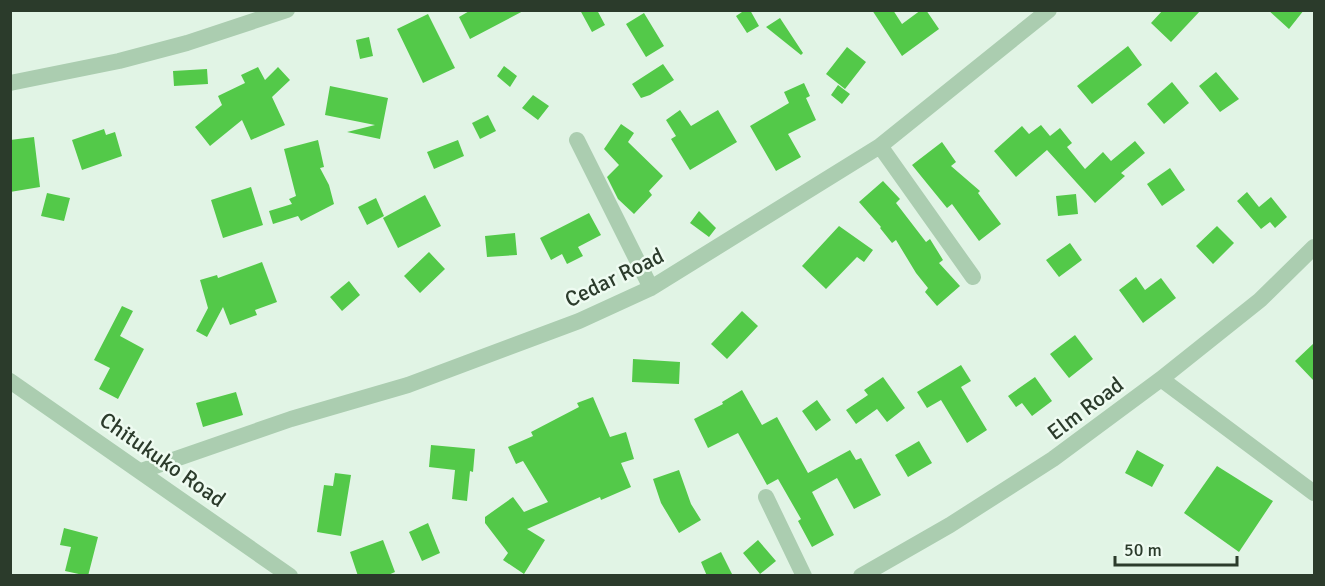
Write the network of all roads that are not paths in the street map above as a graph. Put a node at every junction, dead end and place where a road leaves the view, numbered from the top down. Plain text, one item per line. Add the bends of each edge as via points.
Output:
1 (286, 10) edge
2 (1049, 10) edge
3 (10, 83) edge
4 (577, 140) dead end
5 (880, 146) junction
6 (1314, 247) edge
7 (973, 277) dead end
8 (651, 288) junction
9 (1161, 379) junction
10 (10, 381) edge
11 (141, 471) junction
12 (1314, 493) edge
13 (766, 497) dead end
14 (290, 576) edge
15 (804, 576) edge
16 (861, 576) edge

1 - 3 street via 176,46
2 - 5 street, Cedar Road
4 - 8 street
5 - 7 street
5 - 8 street, Cedar Road
6 - 9 street, Elm Road via 1260,300
8 - 11 street, Cedar Road via 579,321 408,386 291,419
9 - 12 street
9 - 16 street, Elm Road via 1053,459
10 - 11 street, Chitukuko Road
11 - 14 street, Chitukuko Road
13 - 15 street

